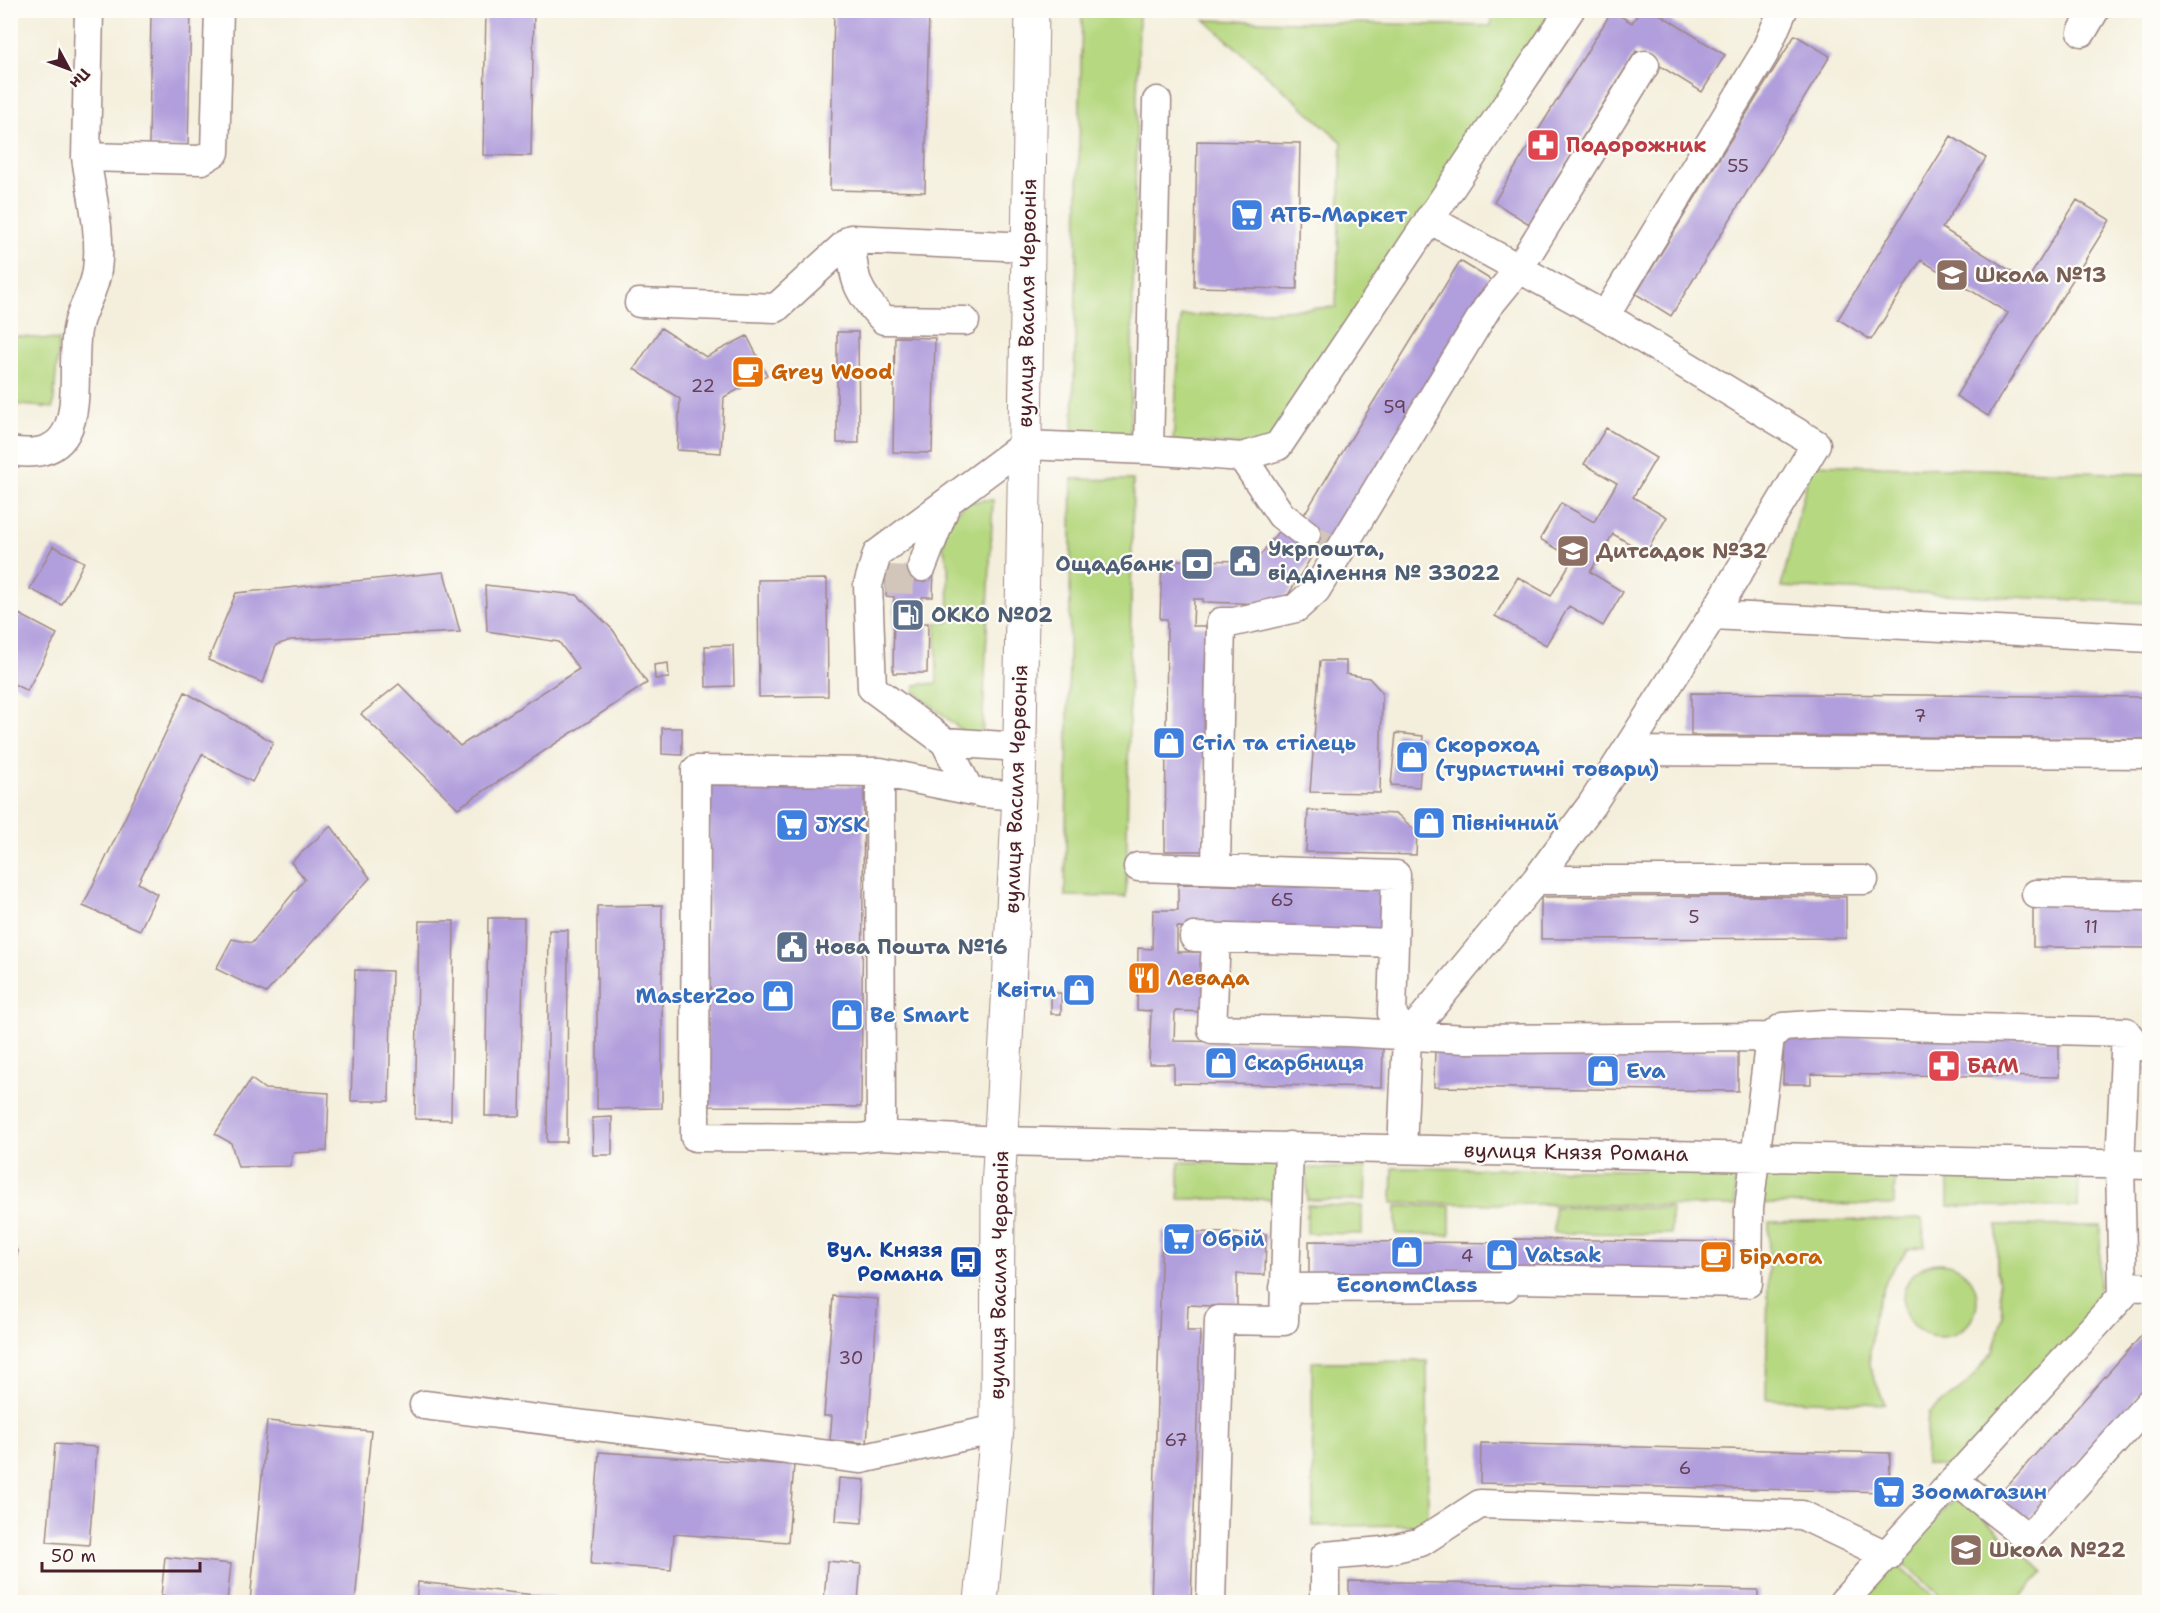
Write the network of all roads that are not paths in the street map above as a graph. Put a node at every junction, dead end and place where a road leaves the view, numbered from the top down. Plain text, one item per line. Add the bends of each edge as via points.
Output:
1 (89, 10) edge
2 (219, 10) edge
3 (1032, 10) edge
4 (1570, 10) edge
5 (1783, 10) edge
6 (1645, 65) dead end
7 (1157, 101) dead end
8 (86, 157) junction
9 (1429, 219) junction
10 (851, 239) junction
11 (1028, 247) junction
12 (1518, 270) junction
13 (639, 303) dead end
14 (1605, 316) junction
15 (965, 321) dead end
16 (1024, 445) junction
17 (1149, 450) junction
18 (10, 451) edge
19 (1242, 457) junction
20 (946, 505) junction
21 (1306, 534) tunnel mouth
22 (922, 567) tunnel mouth
23 (1713, 615) junction
24 (2150, 638) edge
25 (945, 742) junction
26 (1019, 747) junction
27 (1626, 751) junction
28 (2150, 754) edge
29 (880, 772) junction
30 (969, 790) junction
31 (1019, 796) junction
32 (1138, 867) dead end
33 (1216, 867) junction
34 (1536, 880) junction
35 (1864, 880) dead end
36 (2036, 894) dead end
37 (2150, 896) edge
38 (1394, 943) junction
39 (2126, 1032) junction
40 (1407, 1036) junction
41 (1770, 1037) junction
42 (2150, 1048) edge
43 (881, 1135) junction
44 (1001, 1141) junction
45 (1289, 1146) junction
46 (1402, 1149) junction
47 (1756, 1155) junction
48 (2120, 1165) junction
49 (2150, 1165) edge
50 (2136, 1287) edge
51 (1284, 1288) junction
52 (2150, 1402) edge
53 (424, 1406) dead end
54 (997, 1430) junction
55 (1956, 1481) junction
56 (1888, 1556) junction
57 (981, 1602) edge
58 (1211, 1602) edge
59 (1325, 1602) edge
60 (1844, 1602) edge

1 - 8 street
2 - 8 street via 216,152 202,160
3 - 11 main road, вулиця Василя Червонія
4 - 9 street
5 - 14 street via 1764,54
6 - 12 street
7 - 17 street
8 - 18 street via 98,242 97,271 77,327 72,416 66,436 50,450
9 - 12 street
9 - 19 street via 1278,446
10 - 11 street
10 - 13 street via 776,308
10 - 15 street via 852,266 862,298 884,320
11 - 16 main road, вулиця Василя Червонія
12 - 14 street
12 - 33 street via 1487,308 1334,553 1316,590 1296,608 1221,622
14 - 23 street via 1816,444
16 - 17 street
16 - 20 street
16 - 26 main road, вулиця Василя Червонія
17 - 19 street
19 - 21 street via 1281,515
20 - 22 street
20 - 25 street via 877,554 872,688
23 - 24 street
23 - 27 street
25 - 26 street
25 - 30 street
26 - 31 main road, вулиця Василя Червонія
27 - 28 street
27 - 34 street
29 - 30 street
29 - 43 street
29 - 43 street, вулиця Князя Романа via 696,770 694,1137
30 - 31 street
31 - 44 main road, вулиця Василя Червонія
32 - 33 street
33 - 38 street via 1396,875
34 - 35 street
34 - 40 street
36 - 37 street
38 - 40 street via 1392,1014
38 - 40 street via 1205,938 1203,1029
39 - 41 street via 1825,1024 1783,1027
39 - 42 street via 2136,1045
39 - 48 street
40 - 41 street
40 - 46 street
41 - 47 street
43 - 44 street, вулиця Князя Романа
44 - 45 street, вулиця Князя Романа
44 - 54 main road, вулиця Василя Червонія
45 - 46 street, вулиця Князя Романа
45 - 51 street
46 - 47 street, вулиця Князя Романа
47 - 48 street, вулиця Князя Романа
47 - 51 street via 1749,1209 1748,1283 1514,1279 1505,1287
48 - 49 street, вулиця Князя Романа
48 - 50 street
50 - 55 street via 2123,1295
51 - 58 street via 1284,1321 1219,1320
52 - 55 street via 2028,1538
53 - 54 street via 861,1459
54 - 57 main road, вулиця Василя Червонія
55 - 56 street
56 - 59 street via 1802,1515 1480,1504 1421,1542 1383,1551 1325,1556
56 - 60 street

